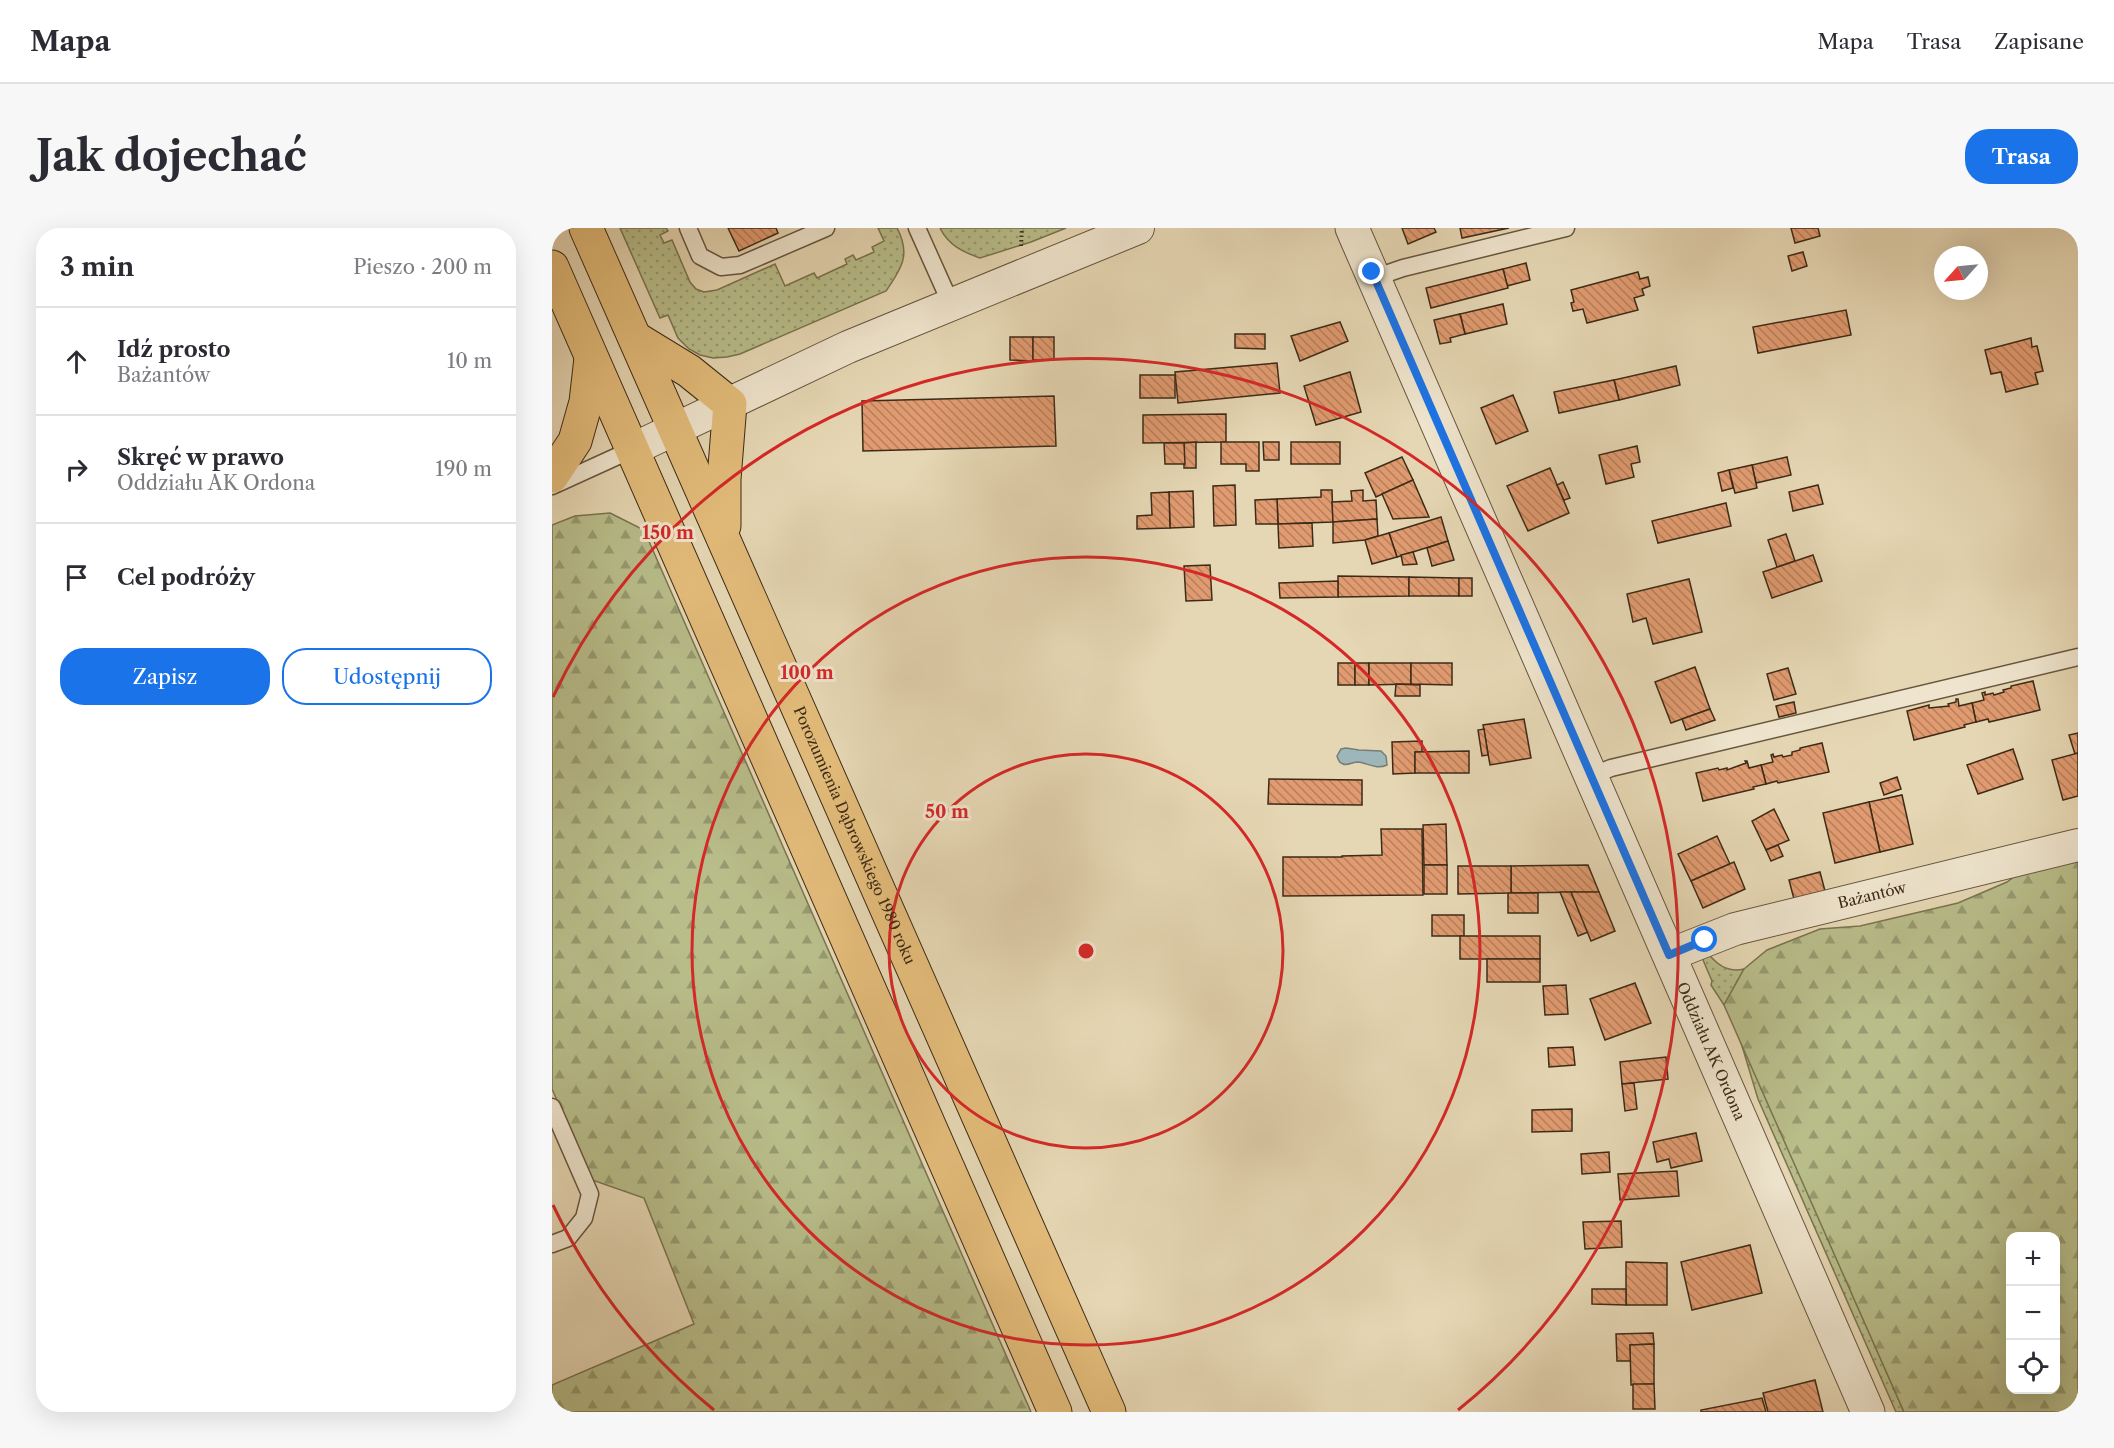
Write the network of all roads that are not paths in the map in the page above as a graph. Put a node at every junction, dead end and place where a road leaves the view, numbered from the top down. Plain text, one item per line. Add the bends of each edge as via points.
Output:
1 (586, 228) edge
2 (688, 228) edge
3 (826, 228) edge
4 (917, 228) edge
5 (1138, 228) edge
6 (1352, 228) edge
7 (1566, 228) edge
8 (552, 267) edge
9 (1374, 278) junction
10 (951, 304) junction
11 (635, 338) junction
12 (592, 357) junction
13 (730, 404) junction
14 (675, 430) junction
15 (631, 450) junction
16 (552, 476) edge
17 (552, 486) edge
18 (724, 540) junction
19 (2078, 657) edge
20 (1591, 776) junction
21 (2078, 845) edge
22 (1669, 955) junction
23 (552, 1107) edge
24 (552, 1244) edge
25 (1055, 1412) edge
26 (1109, 1412) edge
27 (1868, 1412) edge

1 - 11 main road, Porozumienia Dąbrowskiego 1980 roku
2 - 3 lane via 700,256 721,267 740,265
4 - 10 lane
5 - 10 street
6 - 9 street, Oddziału AK Ordona
7 - 9 lane
8 - 12 main road
9 - 20 street, Oddziału AK Ordona
10 - 13 street via 848,347
11 - 13 main road via 689,371
11 - 14 main road, Porozumienia Dąbrowskiego 1980 roku
12 - 15 main road
12 - 16 main road via 586,402 575,441
13 - 14 street
13 - 18 main road
14 - 15 street
14 - 18 main road, Porozumienia Dąbrowskiego 1980 roku
15 - 17 lane
15 - 25 main road
18 - 26 main road, Porozumienia Dąbrowskiego 1980 roku
19 - 20 lane via 1611,768
20 - 22 street, Oddziału AK Ordona
21 - 22 street, Bażantów via 1735,929
22 - 27 street, Oddziału AK Ordona
23 - 24 lane via 590,1194 584,1218 568,1238

